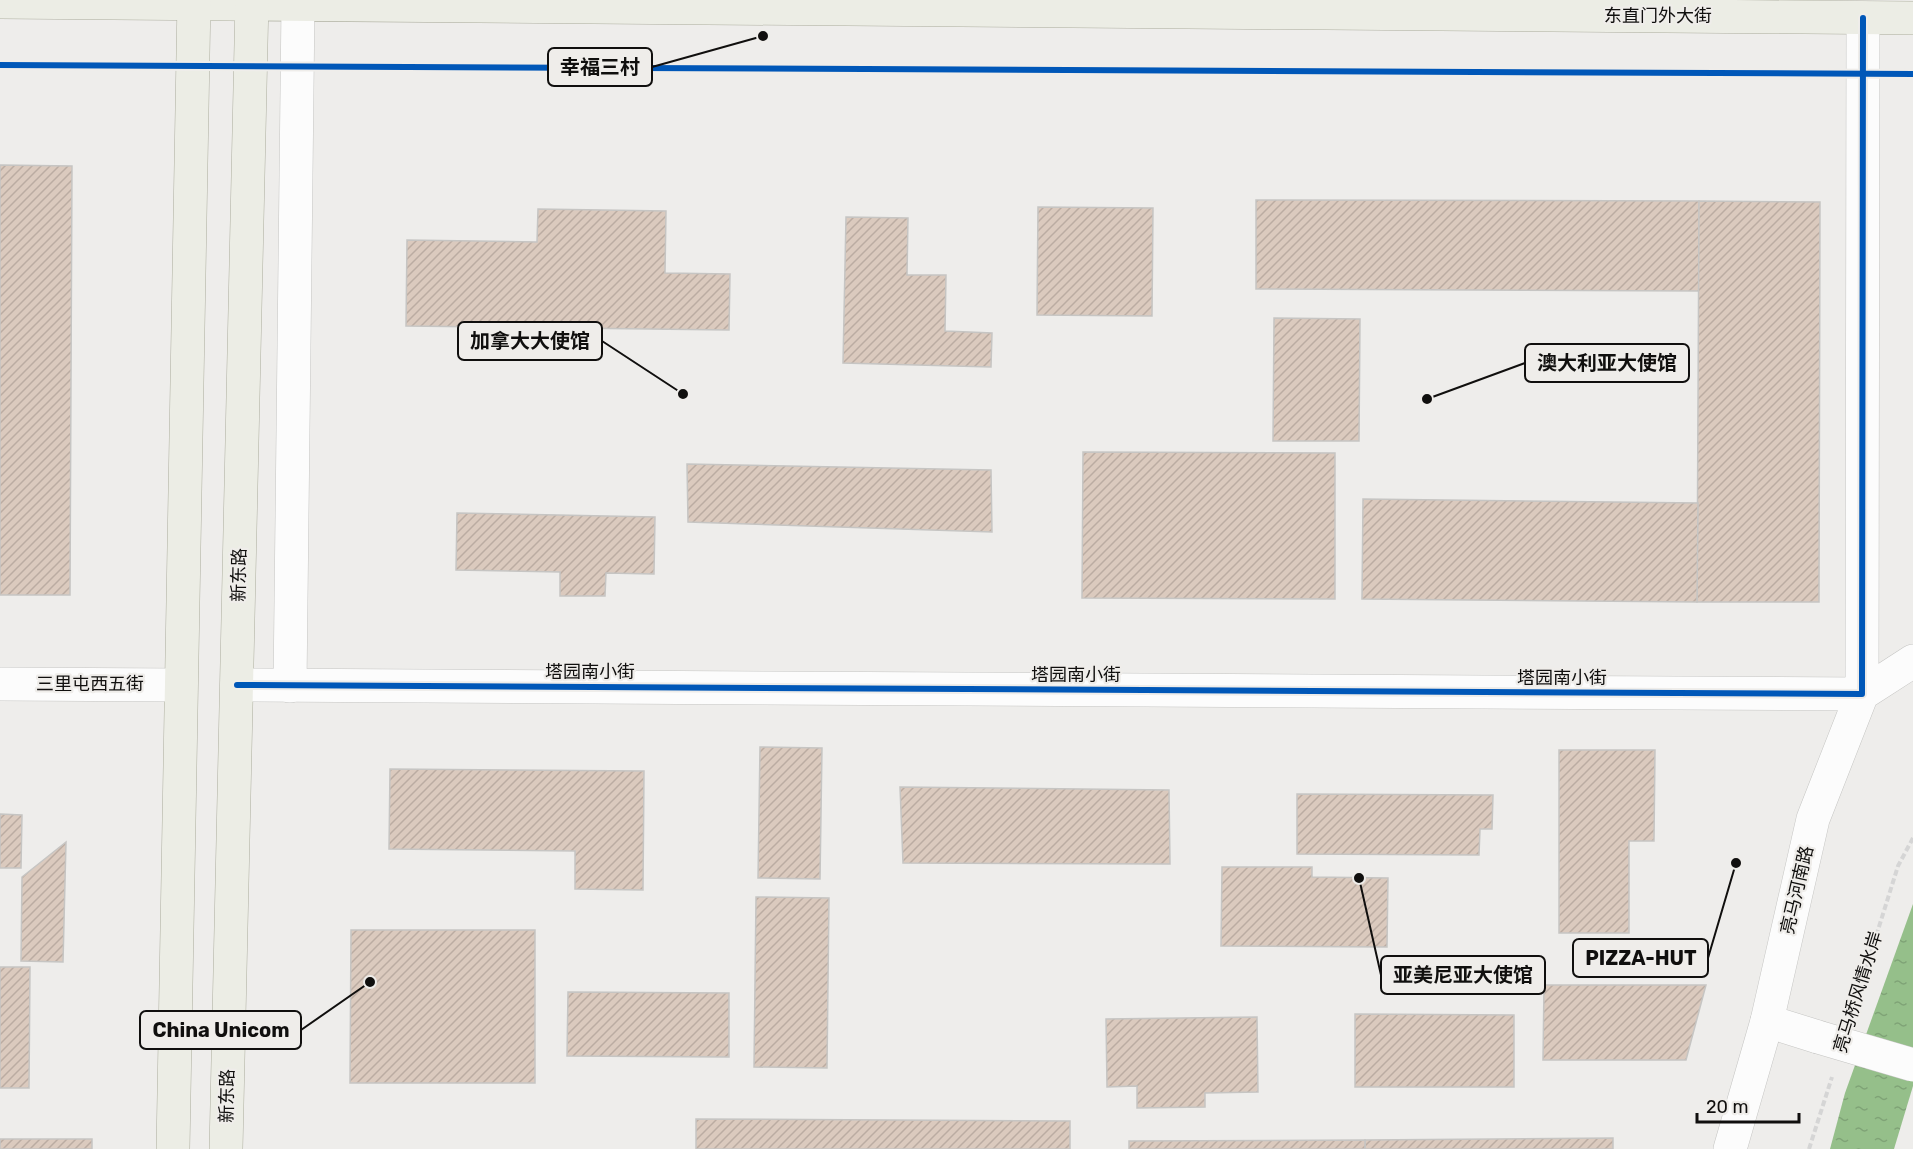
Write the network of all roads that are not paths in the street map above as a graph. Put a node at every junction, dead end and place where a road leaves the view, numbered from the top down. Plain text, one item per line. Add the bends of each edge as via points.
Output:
1 (0, 2) edge
2 (194, 2) edge
3 (252, 2) edge
4 (296, 2) edge
5 (1863, 18) junction
6 (1913, 18) edge
7 (1913, 661) edge
8 (0, 684) edge
9 (180, 685) junction
10 (237, 685) junction
11 (290, 686) junction
12 (1862, 694) junction
13 (1767, 1021) junction
14 (1913, 1065) edge
15 (173, 1149) edge
16 (226, 1149) edge
17 (1730, 1149) edge

1 - 2 main road, 东直门外大街
2 - 3 main road, 东直门外大街
2 - 9 main road
3 - 4 main road, 东直门外大街
3 - 10 main road, 新东路
4 - 5 main road, 东直门外大街
4 - 11 street
5 - 6 main road, 东直门外大街
5 - 12 street
7 - 12 street
8 - 9 street, 三里屯西五街
9 - 15 main road
10 - 11 street, 塔园南小街
10 - 16 main road, 新东路
11 - 12 street, 塔园南小街
12 - 13 street, 亮马河南路 via 1814,819
13 - 14 street, bridge
13 - 17 street, 亮马河南路

